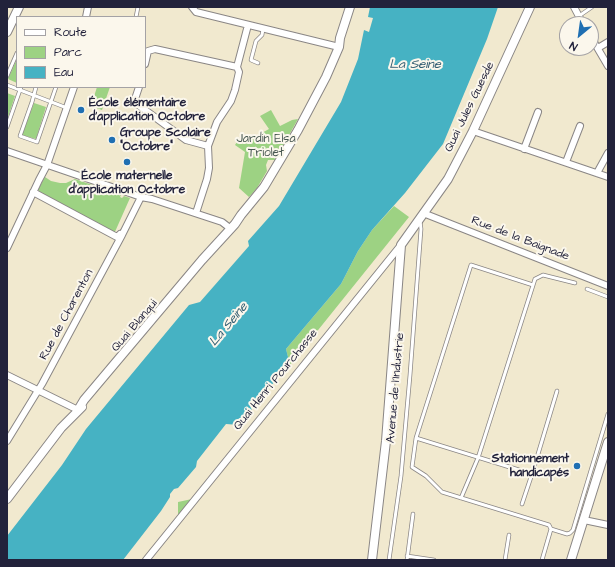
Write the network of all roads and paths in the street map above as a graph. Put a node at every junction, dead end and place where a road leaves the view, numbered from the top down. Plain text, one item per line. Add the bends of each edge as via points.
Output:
1 (19, 7) edge
2 (192, 7) edge
3 (350, 7) edge
4 (355, 7) edge
5 (530, 7) edge
6 (574, 7) edge
7 (592, 7) edge
8 (579, 16) joint
9 (248, 25) junction
10 (263, 28) junction
11 (7, 32) edge
12 (608, 42) edge
13 (339, 47) junction
14 (599, 47) edge
15 (599, 50) edge
16 (147, 51) edge
17 (16, 56) edge
18 (258, 63) dead end
19 (237, 66) junction
20 (608, 66) edge
21 (7, 76) edge
22 (36, 88) edge
23 (56, 88) edge
24 (74, 88) edge
25 (139, 88) edge
26 (20, 89) edge
27 (34, 96) junction
28 (51, 102) junction
29 (67, 108) junction
30 (538, 112) dead end
31 (580, 126) dead end
32 (7, 128) edge
33 (473, 131) junction
34 (208, 146) junction
35 (524, 149) junction
36 (7, 151) edge
37 (608, 153) edge
38 (566, 162) junction
39 (47, 165) junction
40 (597, 173) junction
41 (608, 177) edge
42 (33, 192) junction
43 (141, 197) junction
44 (196, 213) junction
45 (421, 216) junction
46 (233, 227) junction
47 (120, 234) dead end
48 (401, 245) junction
49 (7, 248) edge
50 (575, 283) dead end
51 (533, 285) junction
52 (608, 286) edge
53 (587, 289) dead end
54 (608, 297) edge
55 (7, 375) edge
56 (38, 390) junction
57 (557, 391) dead end
58 (78, 410) junction
59 (608, 414) edge
60 (66, 425) junction
61 (416, 438) junction
62 (7, 441) edge
63 (608, 442) edge
64 (478, 458) junction
65 (532, 474) junction
66 (461, 498) junction
67 (7, 499) edge
68 (522, 504) dead end
69 (7, 505) edge
70 (413, 514) dead end
71 (584, 520) junction
72 (608, 525) edge
73 (551, 529) junction
74 (509, 535) dead end
75 (407, 558) edge
76 (146, 560) edge
77 (372, 560) edge
78 (389, 560) edge
79 (434, 560) edge
80 (505, 560) edge
81 (542, 560) edge
82 (571, 560) edge

1 - 11 main road
2 - 9 street via 196,12
3 - 13 main road, Quai Blanqui
4 - 13 main road, Quai Blanqui via 345,39
5 - 33 main road, Quai Jules Guesde
6 - 8 street
7 - 8 lane
9 - 10 street
9 - 19 street
10 - 13 street
10 - 18 lane via 251,60
12 - 14 street
13 - 46 main road, Quai Blanqui via 326,77 324,92 268,189
15 - 20 street
16 - 19 street via 155,49
17 - 21 lane
19 - 34 street via 239,72 235,90 217,122
22 - 27 lane
23 - 28 lane
24 - 29 street
25 - 34 street via 135,99 137,104 186,140
26 - 27 lane
26 - 32 lane
27 - 28 lane
27 - 28 lane via 20,136 37,142
28 - 29 lane
29 - 39 street
30 - 35 street
31 - 38 street
33 - 35 street
33 - 45 main road, Quai Jules Guesde via 448,179
34 - 44 street via 208,179
35 - 38 street
36 - 39 street
37 - 40 street
38 - 40 street
39 - 42 street
39 - 43 street
40 - 41 street
42 - 47 street via 117,237
42 - 49 street
43 - 44 street
43 - 56 street, Rue de Charenton
44 - 46 street
45 - 48 main road, Quai Henri Pourchasse
45 - 52 street, Rue de la Baignade
45 - 78 lane, Avenue de l'Industrie via 410,375
46 - 58 main road, Quai Blanqui via 87,403
48 - 76 street, Quai Henri Pourchasse
48 - 77 main road, Avenue de l'Industrie via 386,441
50 - 51 lane via 543,275 535,279
51 - 61 lane via 471,265
51 - 64 lane
53 - 54 lane
55 - 56 street
56 - 58 street
56 - 62 street, Rue de Charenton
57 - 65 lane
58 - 60 main road, Quai Blanqui
59 - 73 lane via 573,530 567,534
60 - 67 main road, Quai Blanqui via 61,428
60 - 69 main road, Quai Blanqui via 62,434
61 - 64 lane
61 - 66 lane via 412,467 426,476 442,492
63 - 71 main road
64 - 65 lane
64 - 66 lane
65 - 68 lane
66 - 73 lane via 549,525
70 - 75 lane
71 - 72 street
71 - 82 main road
73 - 81 lane
74 - 80 lane
75 - 79 lane

